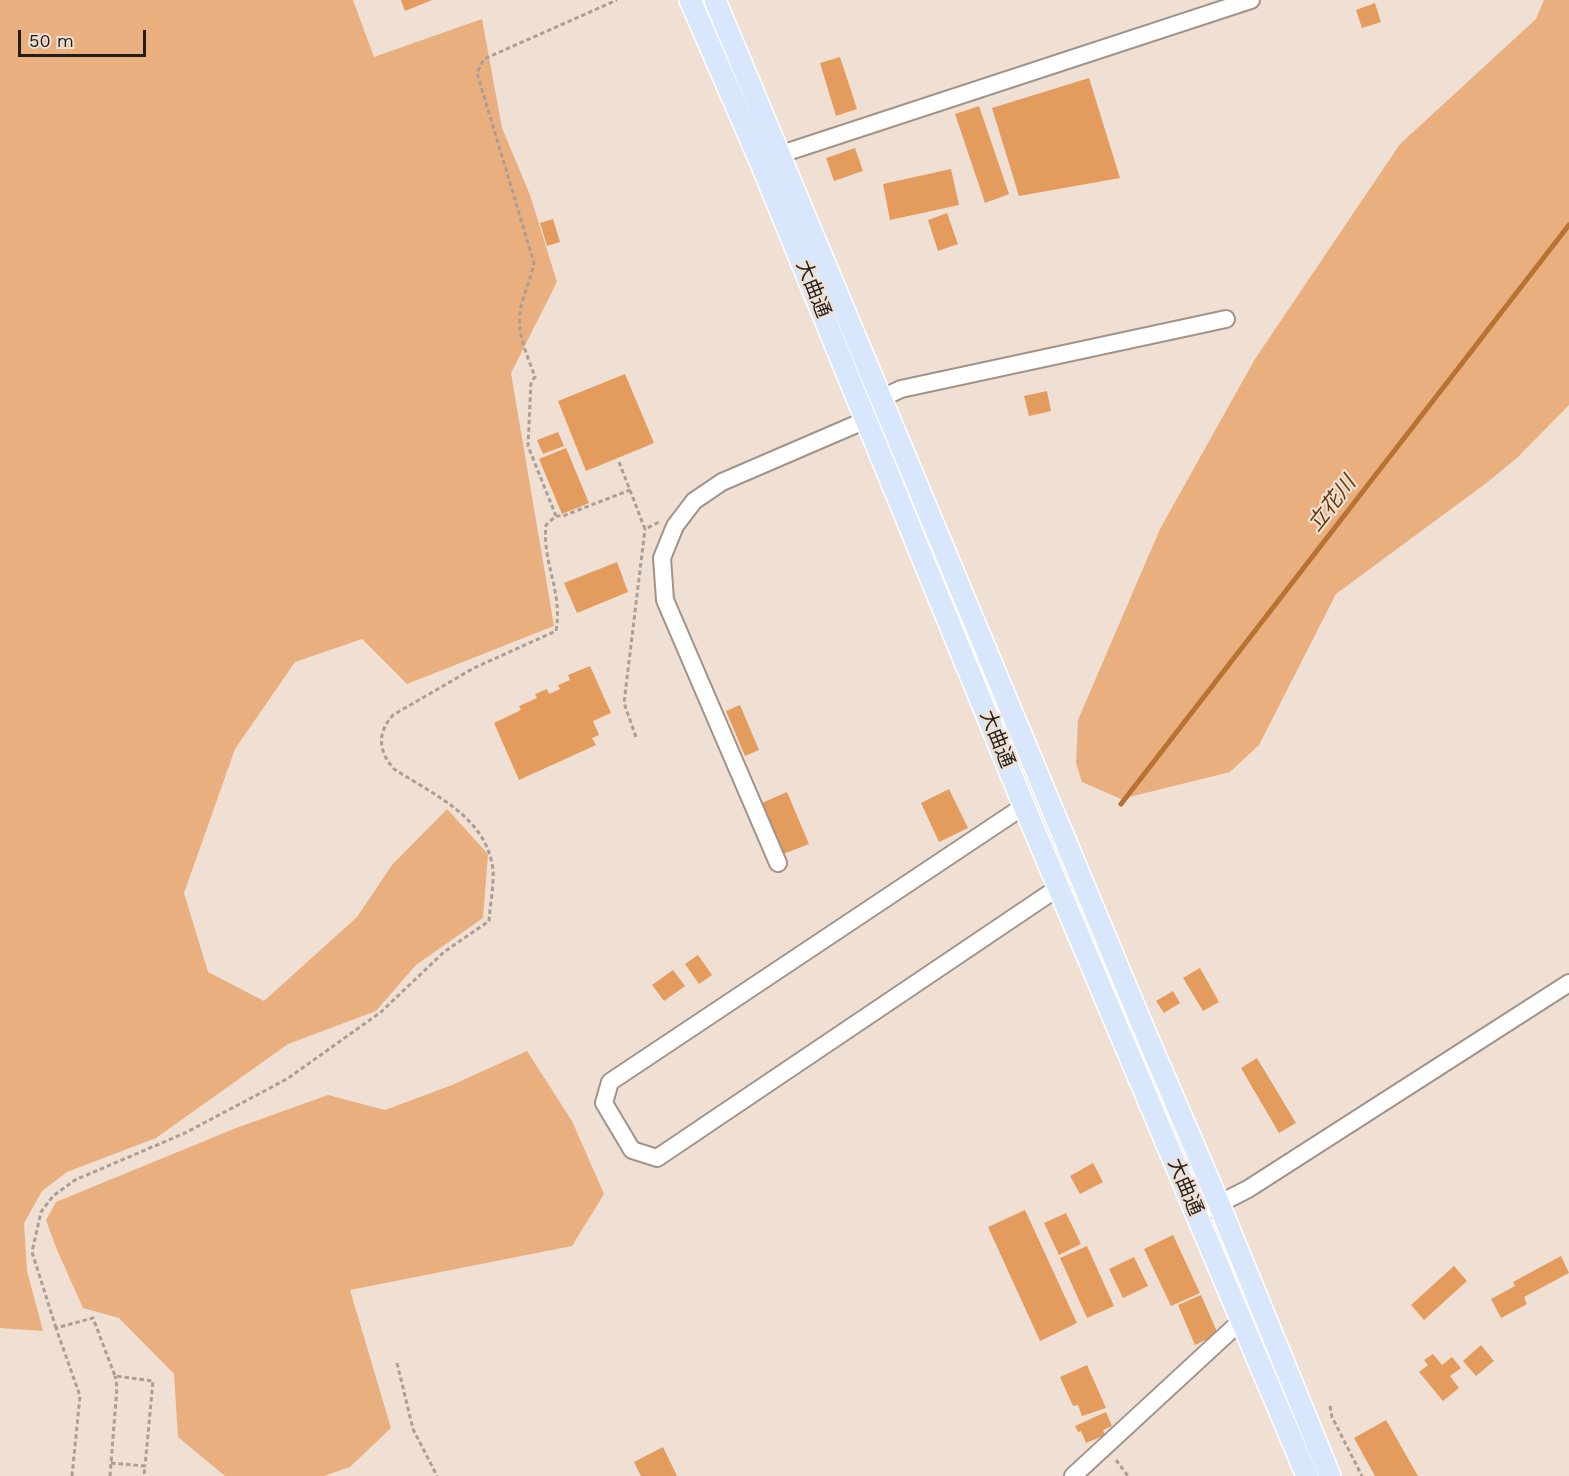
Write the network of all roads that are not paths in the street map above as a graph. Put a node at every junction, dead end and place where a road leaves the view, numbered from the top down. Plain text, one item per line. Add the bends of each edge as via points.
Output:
1 (690, 0) edge
2 (715, 0) edge
3 (1251, 0) edge
4 (782, 155) junction
5 (760, 161) junction
6 (1226, 319) dead end
7 (882, 398) junction
8 (867, 420) junction
9 (1024, 806) junction
10 (778, 863) dead end
11 (1059, 887) junction
12 (1569, 983) edge
13 (1219, 1204) junction
14 (1197, 1215) junction
15 (1242, 1320) junction
16 (1073, 1476) edge
17 (1307, 1476) edge
18 (1330, 1476) edge

1 - 5 main road, 大曲通
2 - 4 main road, 大曲通
3 - 4 street
4 - 5 street
4 - 7 main road, 大曲通
5 - 8 main road, 大曲通
6 - 7 street via 901,389
7 - 8 street
7 - 13 main road, 大曲通
8 - 9 main road, 大曲通
8 - 10 street via 722,482 694,501 675,526 662,558 665,600
9 - 11 main road, 大曲通
9 - 11 street via 610,1082 604,1103 632,1150 657,1158
11 - 14 main road, 大曲通
12 - 13 street
13 - 14 street
13 - 18 main road, 大曲通
14 - 15 main road, 大曲通
15 - 16 street
15 - 17 main road, 大曲通

